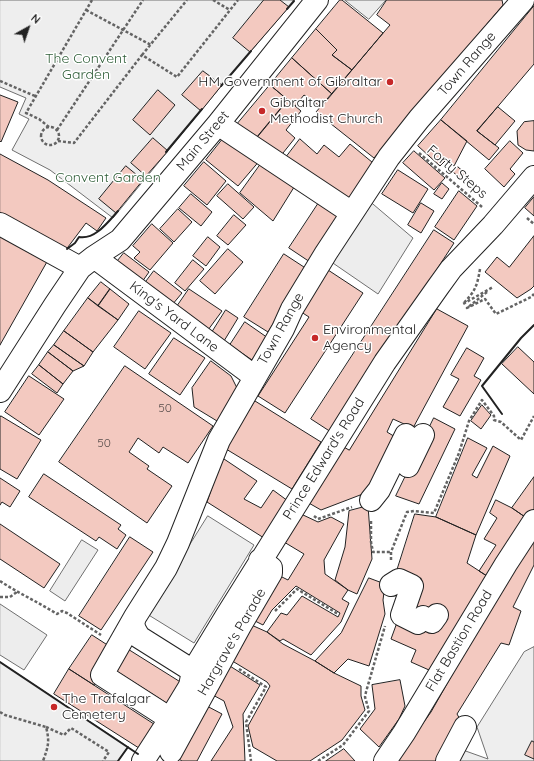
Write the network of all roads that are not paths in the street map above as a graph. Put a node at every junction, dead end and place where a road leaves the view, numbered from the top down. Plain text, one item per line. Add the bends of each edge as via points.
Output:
1 (317, 0) edge
2 (519, 1) edge
3 (218, 124) junction
4 (534, 178) edge
5 (352, 214) junction
6 (0, 224) edge
7 (87, 262) junction
8 (255, 377) junction
9 (0, 391) edge
10 (415, 435) dead end
11 (371, 500) road end
12 (534, 521) edge
13 (260, 560) junction
14 (391, 585) road end
15 (437, 615) dead end
16 (135, 617) junction
17 (193, 671) junction
18 (177, 723) junction
19 (465, 727) dead end
20 (171, 752) dead end
21 (143, 761) edge
22 (385, 761) edge
23 (447, 761) edge

1 - 3 street, Main Street
2 - 5 street, Town Range via 403,139
3 - 5 street
3 - 7 street, Main Street via 120,240
4 - 13 street, Prince Edward's Road via 451,269 438,287 385,362
5 - 8 street, Town Range via 292,308
6 - 7 street, King's Yard Lane
7 - 8 street, King's Yard Lane
7 - 9 street, Main Street via 55,304
8 - 16 street, Town Range via 219,440 168,564
10 - 11 street
12 - 22 street, Flat Bastion Road
13 - 17 street, Prince Edward's Road
13 - 18 street, Hargrave's Parade via 271,568 272,572 223,658
14 - 15 street via 399,580 412,586 402,615 418,623 423,617 432,622
16 - 17 street via 133,624 140,637
16 - 18 street, Town Range via 102,675
17 - 18 street, Prince Edward's Road
18 - 20 street, Hargrave's Parade
18 - 21 street, Prince Edward's Road
19 - 23 street

